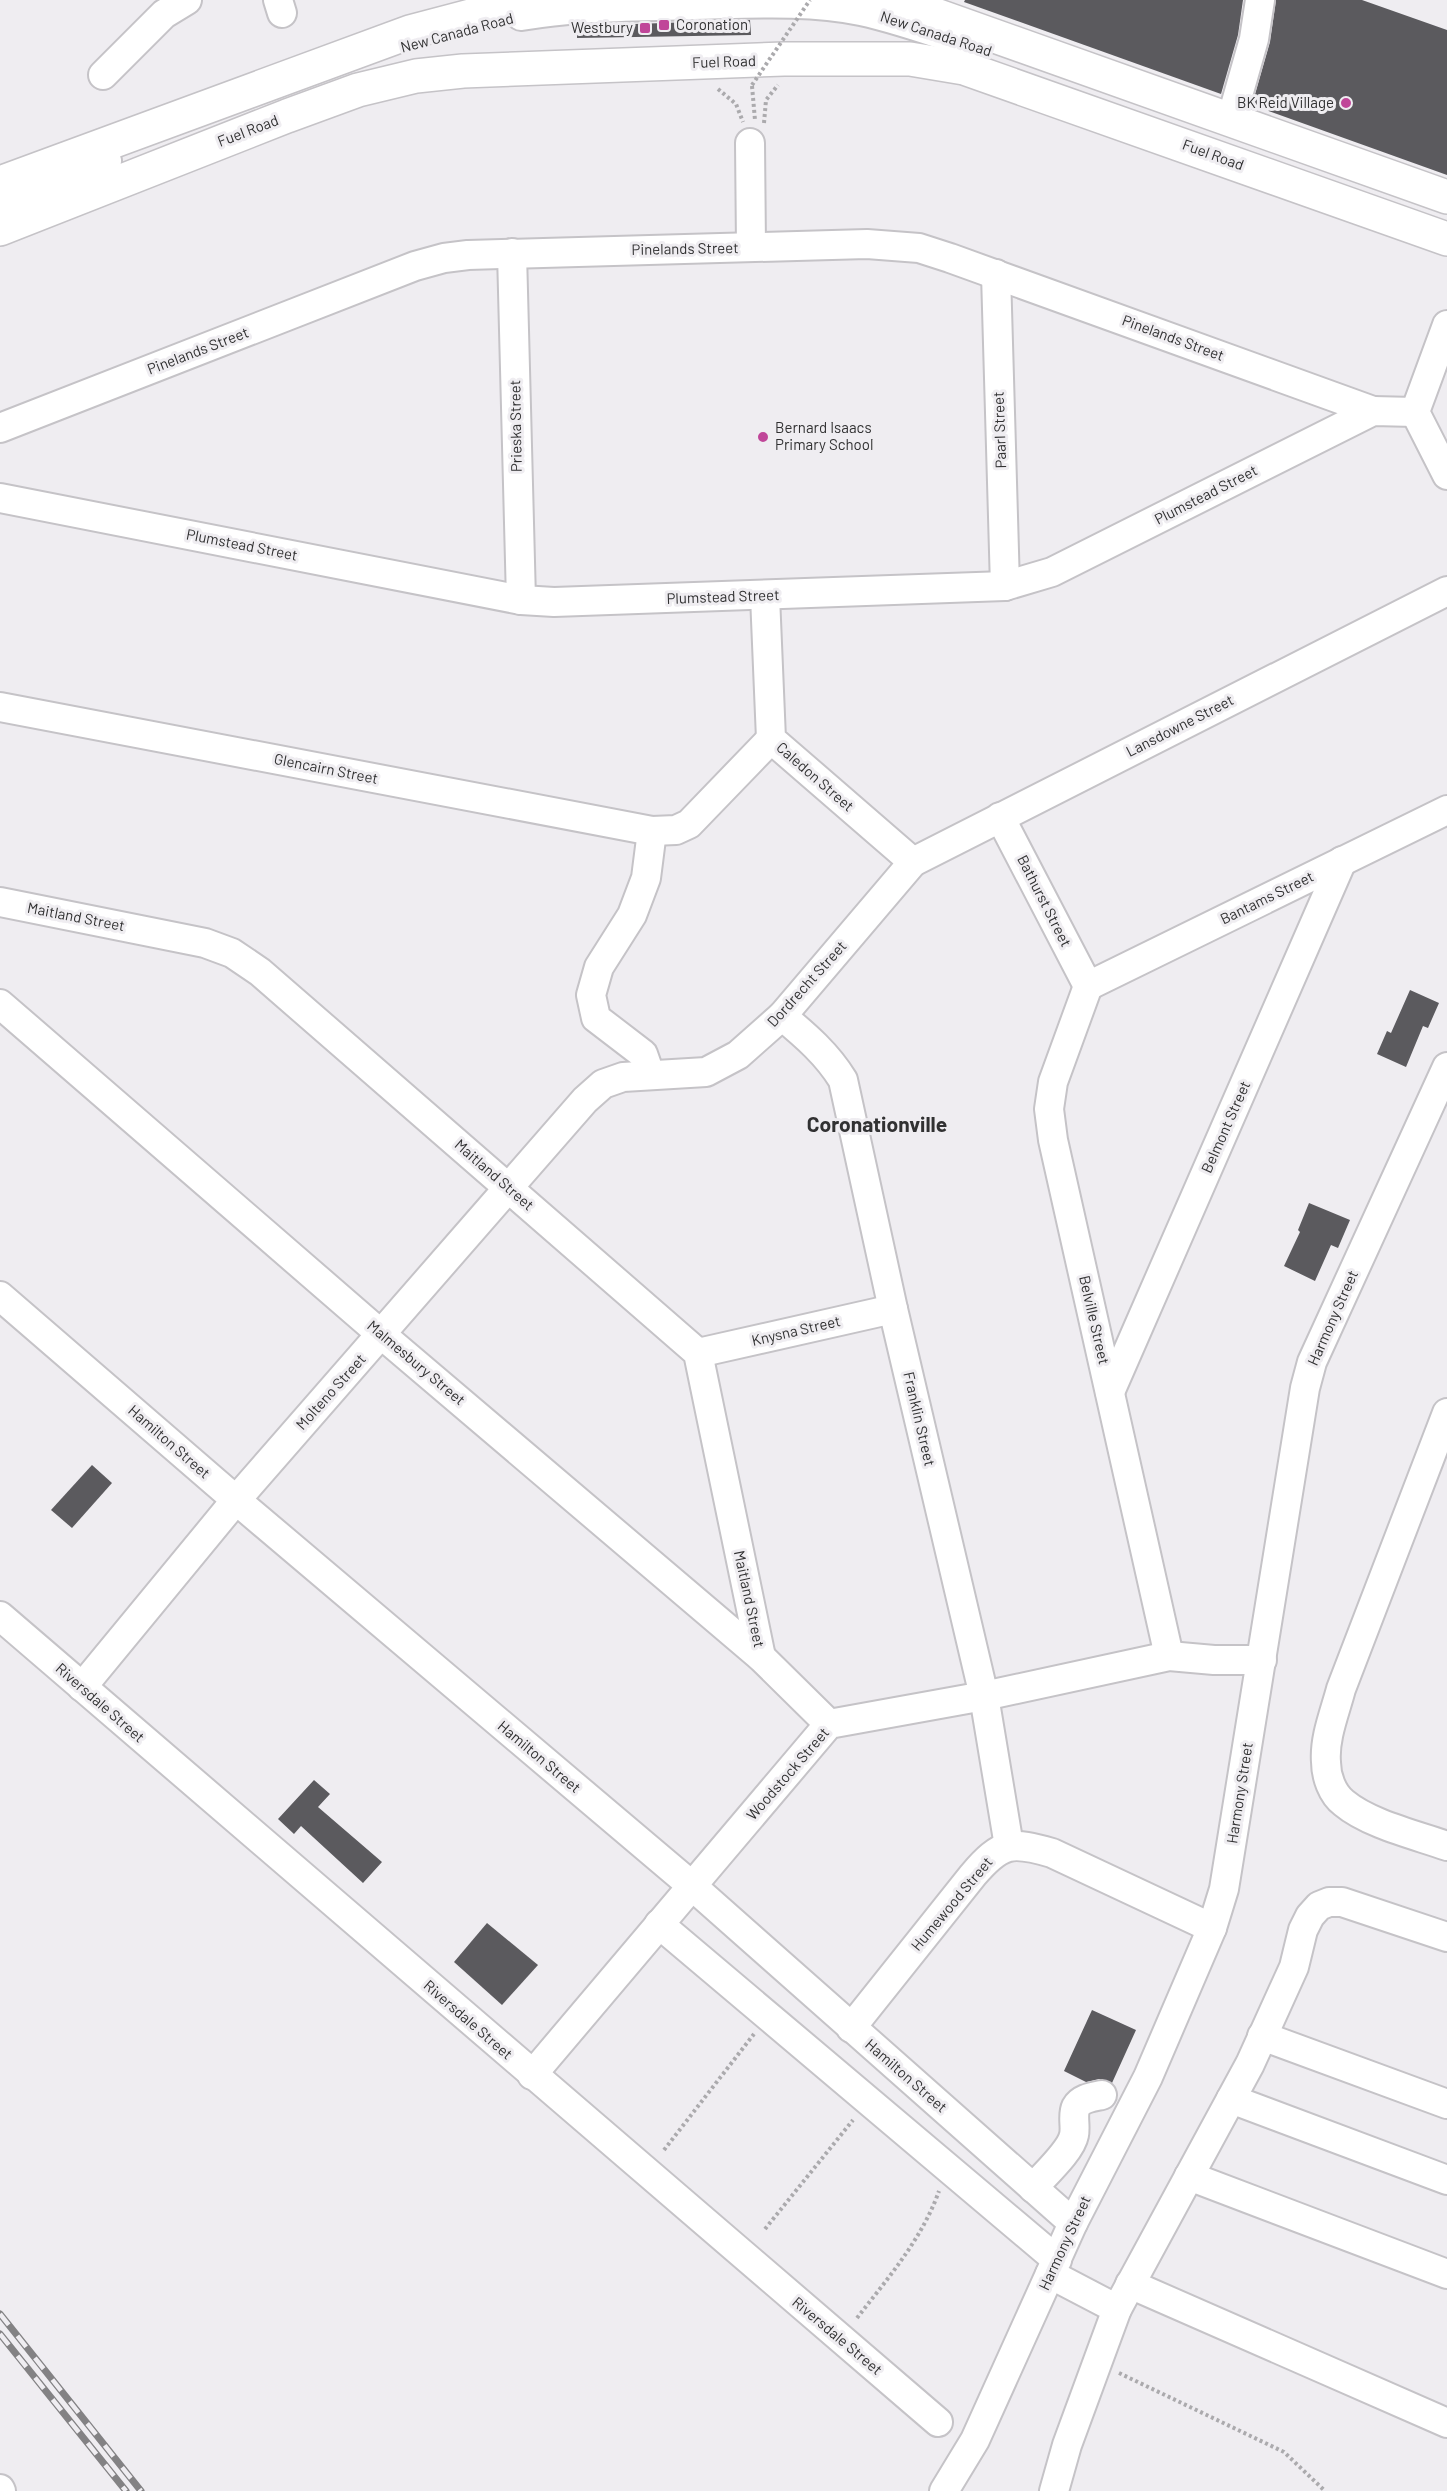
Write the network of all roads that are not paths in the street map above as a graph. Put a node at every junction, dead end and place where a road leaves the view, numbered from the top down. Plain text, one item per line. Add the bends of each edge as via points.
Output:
1 (187, 0) edge
2 (547, 0) edge
3 (881, 0) edge
4 (1260, 0) edge
5 (103, 75) dead end
6 (1231, 120) junction
7 (756, 134) road end
8 (0, 183) edge
9 (1447, 197) edge
10 (0, 202) edge
11 (1447, 213) edge
12 (0, 217) edge
13 (1447, 227) edge
14 (0, 229) edge
15 (1447, 239) edge
16 (752, 247) junction
17 (512, 253) junction
18 (996, 274) junction
19 (1447, 325) edge
20 (1373, 411) junction
21 (1415, 412) junction
22 (0, 428) edge
23 (1447, 475) edge
24 (0, 498) edge
25 (1005, 586) junction
26 (1447, 591) edge
27 (765, 596) junction
28 (521, 600) junction
29 (0, 707) edge
30 (771, 739) junction
31 (1447, 810) edge
32 (1000, 817) junction
33 (652, 831) junction
34 (1342, 861) junction
35 (914, 862) junction
36 (0, 902) edge
37 (1088, 986) junction
38 (0, 1004) edge
39 (783, 1016) junction
40 (1447, 1067) edge
41 (650, 1074) junction
42 (509, 1187) junction
43 (0, 1296) edge
44 (893, 1309) junction
45 (382, 1335) junction
46 (698, 1353) junction
47 (1110, 1392) junction
48 (1447, 1413) edge
49 (236, 1500) junction
50 (0, 1616) edge
51 (1169, 1656) junction
52 (761, 1657) junction
53 (1262, 1660) junction
54 (82, 1688) junction
55 (984, 1696) junction
56 (830, 1724) junction
57 (1009, 1846) junction
58 (1447, 1846) edge
59 (691, 1886) junction
60 (659, 1924) junction
61 (1212, 1928) junction
62 (1447, 1937) edge
63 (851, 2028) junction
64 (1262, 2036) junction
65 (532, 2075) junction
66 (1102, 2095) dead end
67 (1231, 2099) junction
68 (1447, 2104) edge
69 (1189, 2176) junction
70 (1447, 2180) edge
71 (1033, 2188) junction
72 (1073, 2223) junction
73 (1053, 2267) junction
74 (1447, 2274) edge
75 (1130, 2284) junction
76 (1117, 2309) junction
77 (938, 2422) dead end
78 (1447, 2423) edge
79 (944, 2491) edge
80 (1054, 2491) edge

1 - 5 street via 164,15
2 - 8 main road via 410,32
3 - 6 main road via 930,13
4 - 6 street via 1254,39
6 - 9 main road
7 - 16 street
10 - 11 street, New Canada Road via 438,35 555,10 782,4 860,10 895,19
12 - 13 street, New Canada Road via 386,70 449,61 884,46 936,50 986,63
14 - 15 main road, Fuel Road via 287,116 395,80 451,72 799,59 910,59 964,68
16 - 17 street, Pinelands Street
16 - 18 street, Pinelands Street via 897,245 919,248
17 - 22 street, Pinelands Street via 444,258 415,266
17 - 28 street, Prieska Street
18 - 20 street, Pinelands Street
18 - 25 street, Paarl Street
19 - 21 street
20 - 21 street, Plumstead Street
20 - 25 street, Plumstead Street via 1052,572
21 - 23 street
24 - 28 street, Plumstead Street
25 - 27 street, Plumstead Street
26 - 32 street, Lansdowne Street
27 - 28 street, Plumstead Street
27 - 30 street, Caledon Street
29 - 33 street, Glencairn Street
30 - 33 street via 689,824 676,830
30 - 35 street, Caledon Street
31 - 34 street, Bantams Street
32 - 35 street, Lansdowne Street
32 - 37 street, Bathurst Street
33 - 41 street via 646,878 632,915 599,967 591,995 597,1018 643,1054
34 - 37 street, Bantams Street
34 - 47 street, Belmont Street
35 - 39 street, Dordrecht Street
36 - 42 street, Maitland Street via 165,934 232,953 260,972
37 - 47 street, Belville Street via 1053,1082 1050,1108 1053,1140
38 - 45 street, Malmesbury Street
39 - 41 street, Dordrecht Street via 738,1055 706,1072
39 - 44 street, Franklin Street via 814,1042 843,1080
40 - 53 street, Harmony Street via 1312,1362 1300,1412
41 - 42 street, Molteno Street via 603,1084
42 - 45 street, Molteno Street
42 - 46 street, Maitland Street
43 - 49 street, Hamilton Street
44 - 46 street, Knysna Street
44 - 55 street, Franklin Street
45 - 49 street, Molteno Street
45 - 52 street, Malmesbury Street
46 - 52 street, Maitland Street
47 - 51 street, Belville Street
48 - 58 street via 1341,1689 1326,1762 1334,1792 1344,1803 1376,1820
49 - 54 street, Molteno Street
49 - 59 street, Hamilton Street
50 - 54 street, Riversdale Street
51 - 53 street, Woodstock Street
51 - 55 street, Woodstock Street
52 - 56 street, Malmesbury Street
53 - 61 street, Harmony Street via 1224,1889
54 - 65 street, Riversdale Street
55 - 56 street, Woodstock Street
55 - 57 street, Franklin Street
56 - 59 street, Woodstock Street
57 - 61 street via 1029,1846 1052,1853
57 - 63 street, Humewood Street via 990,1855
59 - 60 street, Woodstock Street
59 - 63 street, Hamilton Street
60 - 65 street, Woodstock Street
60 - 73 street via 947,2167
61 - 72 street, Harmony Street via 1148,2077
62 - 64 street via 1342,1902 1319,1906 1303,1930 1294,1967
63 - 71 street, Hamilton Street
64 - 67 street
64 - 68 street
65 - 77 street, Riversdale Street
66 - 71 street via 1085,2099 1075,2108 1072,2143
67 - 69 street
67 - 70 street
69 - 74 street
69 - 75 street
71 - 72 street, Hamilton Street
72 - 73 street, Harmony Street
73 - 76 street
73 - 79 street, Harmony Street via 975,2440
75 - 76 street
75 - 78 street
76 - 80 street

